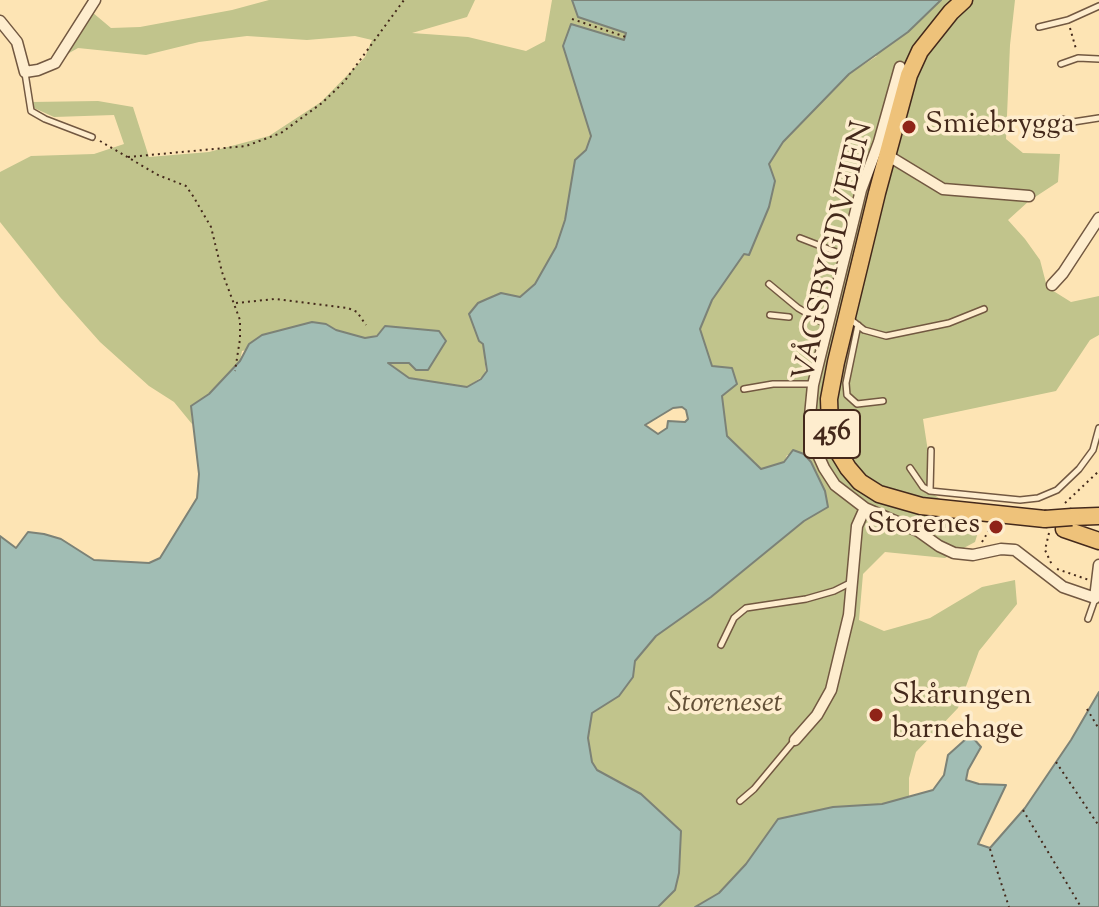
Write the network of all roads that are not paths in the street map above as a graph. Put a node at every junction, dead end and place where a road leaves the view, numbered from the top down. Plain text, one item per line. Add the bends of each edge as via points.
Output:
1 (95, 0) edge
2 (964, 0) edge
3 (1099, 6) edge
4 (0, 21) edge
5 (1039, 27) dead end
6 (1099, 59) edge
7 (1061, 64) dead end
8 (900, 67) dead end
9 (25, 72) junction
10 (1099, 118) edge
11 (1062, 119) dead end
12 (92, 137) road end
13 (887, 155) junction
14 (1029, 196) dead end
15 (1099, 218) edge
16 (800, 238) dead end
17 (845, 256) junction
18 (769, 284) dead end
19 (1052, 285) dead end
20 (984, 309) dead end
21 (770, 315) dead end
22 (789, 317) dead end
23 (852, 322) junction
24 (828, 325) junction
25 (813, 385) junction
26 (744, 389) dead end
27 (883, 401) dead end
28 (1099, 428) edge
29 (931, 450) dead end
30 (910, 468) dead end
31 (930, 491) junction
32 (865, 508) junction
33 (1099, 518) edge
34 (1068, 523) junction
35 (1099, 541) edge
36 (1099, 565) edge
37 (852, 582) junction
38 (1097, 595) edge
39 (1099, 611) edge
40 (1088, 619) dead end
41 (721, 645) dead end
42 (795, 740) joint
43 (740, 801) dead end

1 - 9 street via 55,63
2 - 13 main road, VÅGSBYGDVEIEN / 456 via 920,51
3 - 5 lane
4 - 9 street via 17,42
6 - 7 lane
8 - 17 street, VÅGSBYGDVEIEN
9 - 12 lane via 31,111
10 - 11 lane
13 - 14 street via 943,189
13 - 23 main road, VÅGSBYGDVEIEN / 456
15 - 19 street
16 - 17 lane
17 - 24 street, VÅGSBYGDVEIEN
18 - 24 lane, VÅGSBYGDVEIEN
20 - 23 lane via 895,335 874,334
21 - 22 lane
23 - 27 lane, VÅGSBYGDVEIEN via 847,395 857,404
23 - 34 main road, VÅGSBYGDVEIEN / 456, bridge via 832,380 829,417 837,450 854,475 879,494 909,504
24 - 25 street, VÅGSBYGDVEIEN
25 - 26 lane
25 - 32 street, VÅGSBYGDVEIEN via 810,425 818,457 835,485
28 - 31 lane via 1086,460 1064,485 1044,496 1020,500
29 - 31 lane
30 - 31 lane
32 - 37 street via 857,526
32 - 38 street, VÅGSBYGDVEIEN via 949,551 965,555 1015,550 1063,587
33 - 34 main road, VÅGSBYGDVEIEN / 456
33 - 35 main road, 456
34 - 35 main road, VÅGSBYGDVEIEN / 456
36 - 38 street
37 - 41 lane via 806,599 746,608 734,618
37 - 42 street via 831,690
38 - 39 lane
38 - 40 lane
42 - 43 lane

